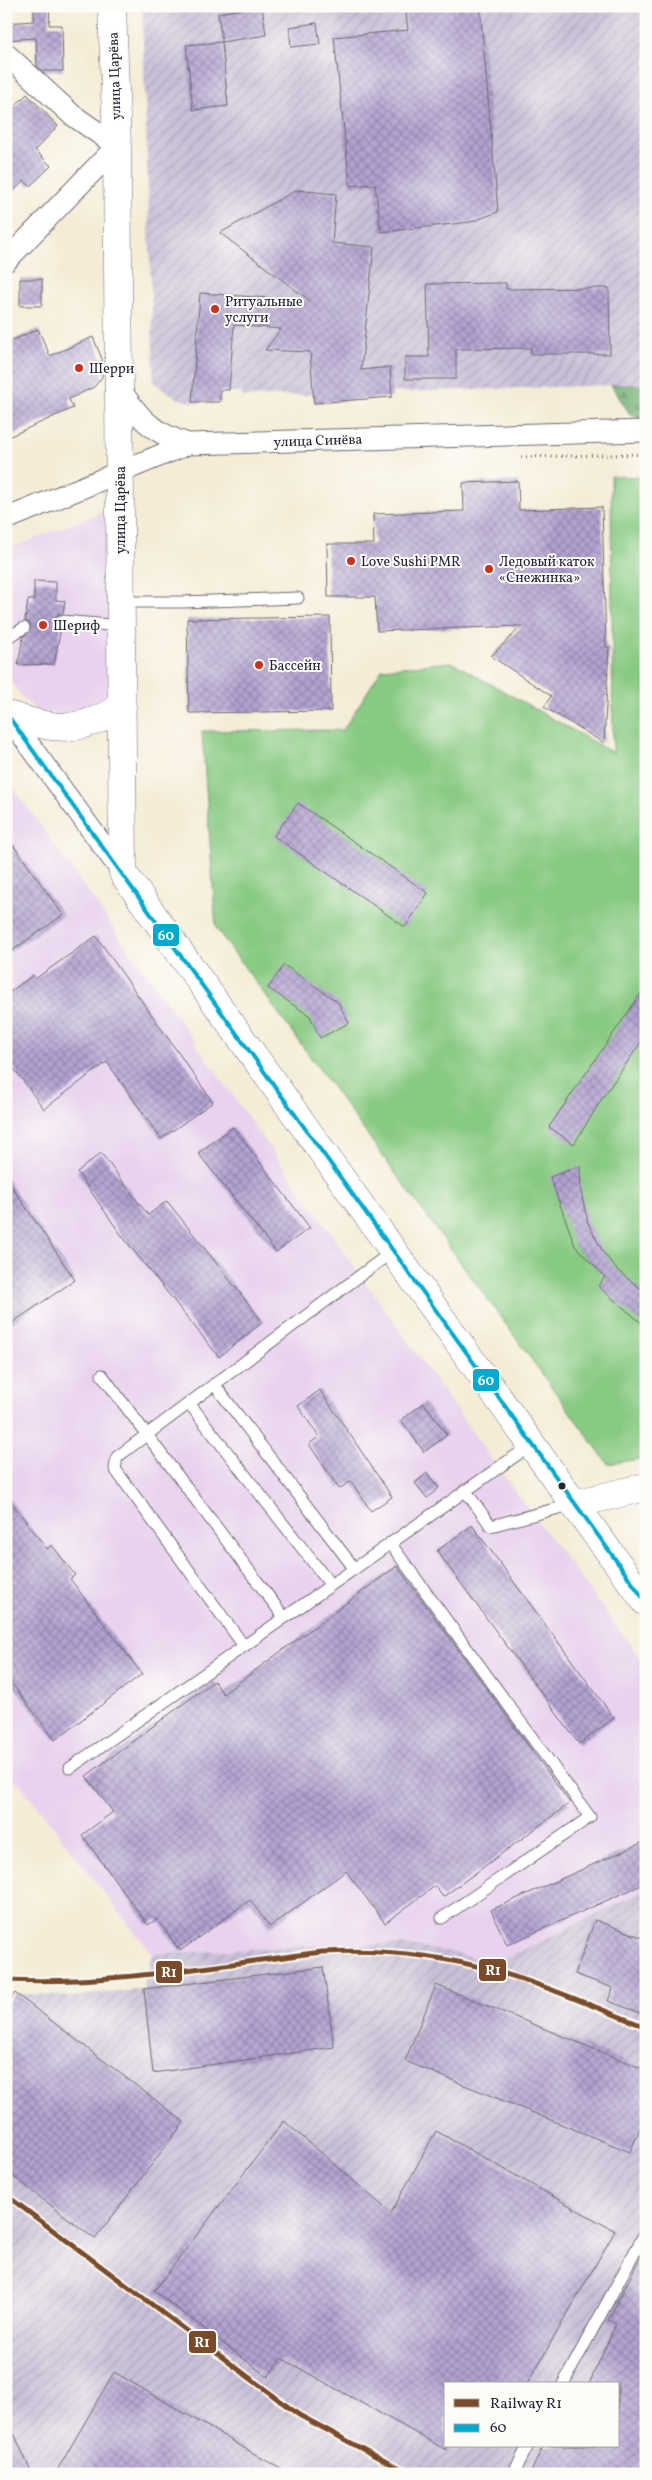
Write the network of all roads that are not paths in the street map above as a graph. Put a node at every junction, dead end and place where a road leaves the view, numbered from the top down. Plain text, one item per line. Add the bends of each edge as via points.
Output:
1 (112, 6) edge
2 (6, 54) edge
3 (117, 146) junction
4 (6, 261) edge
5 (119, 388) junction
6 (646, 431) edge
7 (188, 444) junction
8 (120, 474) junction
9 (6, 519) edge
10 (298, 598) dead end
11 (121, 614) junction
12 (62, 621) dead end
13 (24, 628) dead end
14 (6, 638) edge
15 (122, 707) junction
16 (7, 714) edge
17 (123, 873) junction
18 (393, 1251) junction
19 (102, 1376) dead end
20 (214, 1384) junction
21 (190, 1403) junction
22 (148, 1434) junction
23 (531, 1445) junction
24 (646, 1487) edge
25 (464, 1490) junction
26 (574, 1504) junction
27 (390, 1543) junction
28 (354, 1568) junction
29 (330, 1584) junction
30 (646, 1602) edge
31 (284, 1617) junction
32 (244, 1646) junction
33 (70, 1768) dead end
34 (442, 1918) dead end
35 (646, 2232) edge
36 (564, 2382) edge
37 (527, 2448) edge
38 (513, 2474) edge

1 - 3 main road, улица Царёва
2 - 3 street via 71,114
3 - 4 street
3 - 5 main road, улица Царёва
5 - 7 street via 148,424 166,437
5 - 8 main road, улица Царёва
6 - 7 street, улица Синёва
7 - 8 street, улица Синёва
8 - 9 street, улица Синёва
8 - 11 main road, улица Царёва
10 - 11 lane via 182,602
11 - 12 lane
11 - 15 main road, улица Царёва
13 - 14 lane
15 - 16 main road via 104,718 68,728 42,726
15 - 17 main road, улица Царёва
16 - 17 street
17 - 18 main road
18 - 20 lane
18 - 23 main road
19 - 22 lane
20 - 21 lane
20 - 28 lane
21 - 22 lane
21 - 29 lane
22 - 31 lane
22 - 32 lane via 117,1457 115,1469
23 - 25 lane
23 - 26 main road
24 - 26 main road
25 - 26 lane via 491,1526
25 - 27 lane
26 - 30 main road
27 - 28 lane
27 - 34 lane via 590,1817
28 - 29 lane
29 - 31 lane
31 - 32 lane
32 - 33 lane
35 - 36 lane
37 - 38 lane

